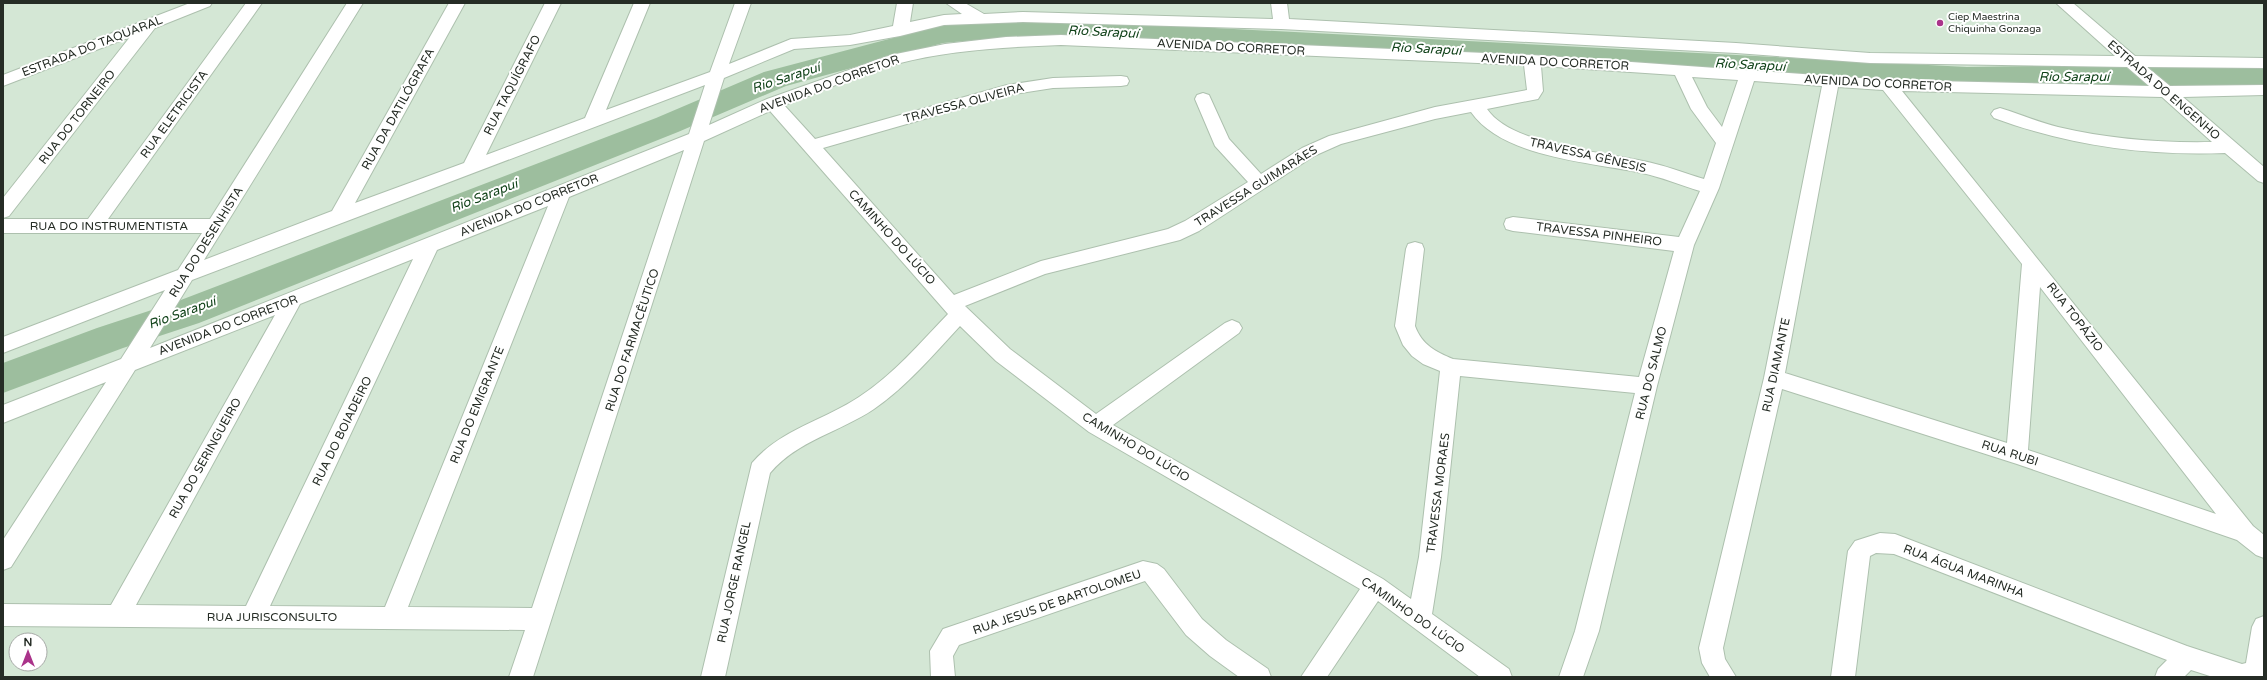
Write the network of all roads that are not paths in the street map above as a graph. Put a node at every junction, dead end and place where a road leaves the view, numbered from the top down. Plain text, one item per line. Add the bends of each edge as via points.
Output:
1 (254, 3) edge
2 (355, 3) edge
3 (457, 3) edge
4 (553, 3) edge
5 (642, 3) edge
6 (742, 3) edge
7 (904, 3) edge
8 (954, 3) edge
9 (1279, 3) edge
10 (2064, 3) edge
11 (196, 5) edge
12 (978, 17) junction
13 (150, 23) junction
14 (1281, 24) junction
15 (900, 31) junction
16 (1532, 60) junction
17 (2264, 63) edge
18 (2135, 64) junction
19 (1681, 70) junction
20 (1748, 75) junction
21 (715, 81) junction
22 (1121, 81) dead end
23 (1831, 81) junction
24 (6, 82) edge
25 (1888, 85) junction
26 (2162, 88) junction
27 (2264, 90) edge
28 (1203, 99) dead end
29 (773, 103) junction
30 (1476, 106) junction
31 (2000, 114) dead end
32 (593, 120) junction
33 (700, 128) junction
34 (1725, 142) junction
35 (810, 146) junction
36 (2230, 147) junction
37 (471, 167) junction
38 (2261, 172) edge
39 (1260, 184) junction
40 (1710, 188) junction
41 (562, 193) junction
42 (3, 211) edge
43 (339, 216) junction
44 (1513, 224) dead end
45 (3, 226) edge
46 (93, 226) junction
47 (216, 226) junction
48 (430, 244) junction
49 (1685, 245) junction
50 (1415, 249) dead end
51 (2032, 263) junction
52 (185, 276) junction
53 (293, 300) junction
54 (956, 309) junction
55 (1232, 328) dead end
56 (3, 345) edge
57 (129, 364) junction
58 (1451, 367) junction
59 (1774, 378) junction
60 (1647, 386) junction
61 (3, 414) edge
62 (1096, 426) junction
63 (2017, 455) junction
64 (2245, 533) junction
65 (2264, 548) edge
66 (3, 560) edge
67 (1375, 586) junction
68 (3, 615) edge
69 (117, 617) junction
70 (253, 617) junction
71 (392, 618) junction
72 (1420, 618) junction
73 (540, 619) junction
74 (2264, 627) edge
75 (2187, 657) junction
76 (521, 677) edge
77 (713, 677) edge
78 (943, 677) edge
79 (1259, 677) edge
80 (1313, 677) edge
81 (1500, 677) edge
82 (1571, 677) edge
83 (1724, 677) edge
84 (1844, 677) edge
85 (2167, 677) edge

1 - 46 street, RUA ELETRICISTA
2 - 47 street, RUA DO DESENHISTA
3 - 43 street, RUA DA DATILÓGRAFA
4 - 37 street, RUA TAQUÍGRAFO
5 - 32 street
6 - 21 street, RUA DO FARMACÊUTICO
7 - 15 street
8 - 12 street
9 - 14 street
10 - 18 street, ESTRADA DO ENGENHO
11 - 13 street, ESTRADA DO TAQUARAL
12 - 14 street, AVENIDA DO CORRETOR
12 - 15 street, AVENIDA DO CORRETOR via 944,20
13 - 24 street, ESTRADA DO TAQUARAL
13 - 42 street, RUA DO TORNEIRO
14 - 18 street, AVENIDA DO CORRETOR via 1736,48 1870,58
15 - 21 street, AVENIDA DO CORRETOR via 850,40 791,44
16 - 19 street, AVENIDA DO CORRETOR
16 - 29 street, AVENIDA DO CORRETOR via 1061,40 1006,42 945,49 891,60
16 - 30 street, TRAVESSA GUIMARÃES via 1535,91 1532,95
17 - 18 street, AVENIDA DO CORRETOR
18 - 26 street, ESTRADA DO ENGENHO
19 - 20 street, AVENIDA DO CORRETOR
19 - 34 street via 1692,98
20 - 23 street, AVENIDA DO CORRETOR
20 - 34 street, RUA DO SALMO
21 - 32 street, AVENIDA DO CORRETOR
21 - 33 street, RUA DO FARMACÊUTICO
22 - 35 street, TRAVESSA OLIVEIRA via 1030,85
23 - 25 street, AVENIDA DO CORRETOR
23 - 59 street, RUA DIAMANTE
25 - 26 street, AVENIDA DO CORRETOR
25 - 51 street, RUA TOPÁZIO
26 - 27 street, AVENIDA DO CORRETOR
26 - 36 street, ESTRADA DO ENGENHO
28 - 39 street via 1221,142
29 - 33 street, AVENIDA DO CORRETOR
29 - 35 street, CAMINHO DO LÚCIO
30 - 39 street, TRAVESSA GUIMARÃES via 1435,113 1335,140 1308,152
30 - 40 street, TRAVESSA GÊNESIS via 1487,121 1519,138 1558,150 1645,167
31 - 36 street via 2050,132 2108,143 2186,149
32 - 37 street, AVENIDA DO CORRETOR
33 - 41 street, AVENIDA DO CORRETOR
33 - 73 street, RUA DO FARMACÊUTICO
34 - 40 street, RUA DO SALMO
35 - 54 street, CAMINHO DO LÚCIO
36 - 38 street, ESTRADA DO ENGENHO
37 - 43 street, AVENIDA DO CORRETOR
39 - 54 street, TRAVESSA GUIMARÃES via 1173,235 1041,268
40 - 49 street, RUA DO SALMO
41 - 48 street, AVENIDA DO CORRETOR
41 - 71 street, RUA DO EMIGRANTE
43 - 52 street, AVENIDA DO CORRETOR
44 - 49 street, TRAVESSA PINHEIRO
45 - 46 street, RUA DO INSTRUMENTISTA
46 - 47 street, RUA DO INSTRUMENTISTA
47 - 52 street, RUA DO DESENHISTA
48 - 53 street, AVENIDA DO CORRETOR
48 - 70 street, RUA DO BOIADEIRO
49 - 60 street, RUA DO SALMO
50 - 58 street via 1405,326 1410,340 1419,350
51 - 63 street
51 - 64 street, RUA TOPÁZIO
52 - 56 street, AVENIDA DO CORRETOR
52 - 57 street, RUA DO DESENHISTA
53 - 57 street, AVENIDA DO CORRETOR
53 - 69 street, RUA DO SERINGUEIRO
54 - 62 street, CAMINHO DO LÚCIO via 1003,354
54 - 77 street, RUA JORGE RANGEL via 894,380 865,404 780,447 760,469
55 - 62 street
57 - 61 street, AVENIDA DO CORRETOR
57 - 66 street, RUA DO DESENHISTA
58 - 60 street
58 - 72 street, TRAVESSA MORAES via 1431,550
59 - 63 street, RUA RUBI
59 - 83 street, RUA DIAMANTE via 1712,648 1714,663
60 - 82 street, RUA DO SALMO via 1587,632
62 - 67 street, CAMINHO DO LÚCIO
63 - 64 street, RUA RUBI
64 - 65 street, RUA TOPÁZIO
67 - 72 street, CAMINHO DO LÚCIO
67 - 80 street
68 - 69 street, RUA JURISCONSULTO
69 - 70 street, RUA JURISCONSULTO
70 - 71 street, RUA JURISCONSULTO
71 - 73 street, RUA JURISCONSULTO
72 - 81 street, CAMINHO DO LÚCIO
73 - 76 street, RUA DO FARMACÊUTICO
74 - 75 street via 2257,669 2250,674 2242,675
75 - 84 street, RUA ÁGUA MARINHA via 1895,544 1876,542 1867,544 1859,551
75 - 85 street
78 - 79 street, RUA JESUS DE BARTOLOMEU via 940,653 951,637 1149,571 1156,576 1194,627 1218,648

